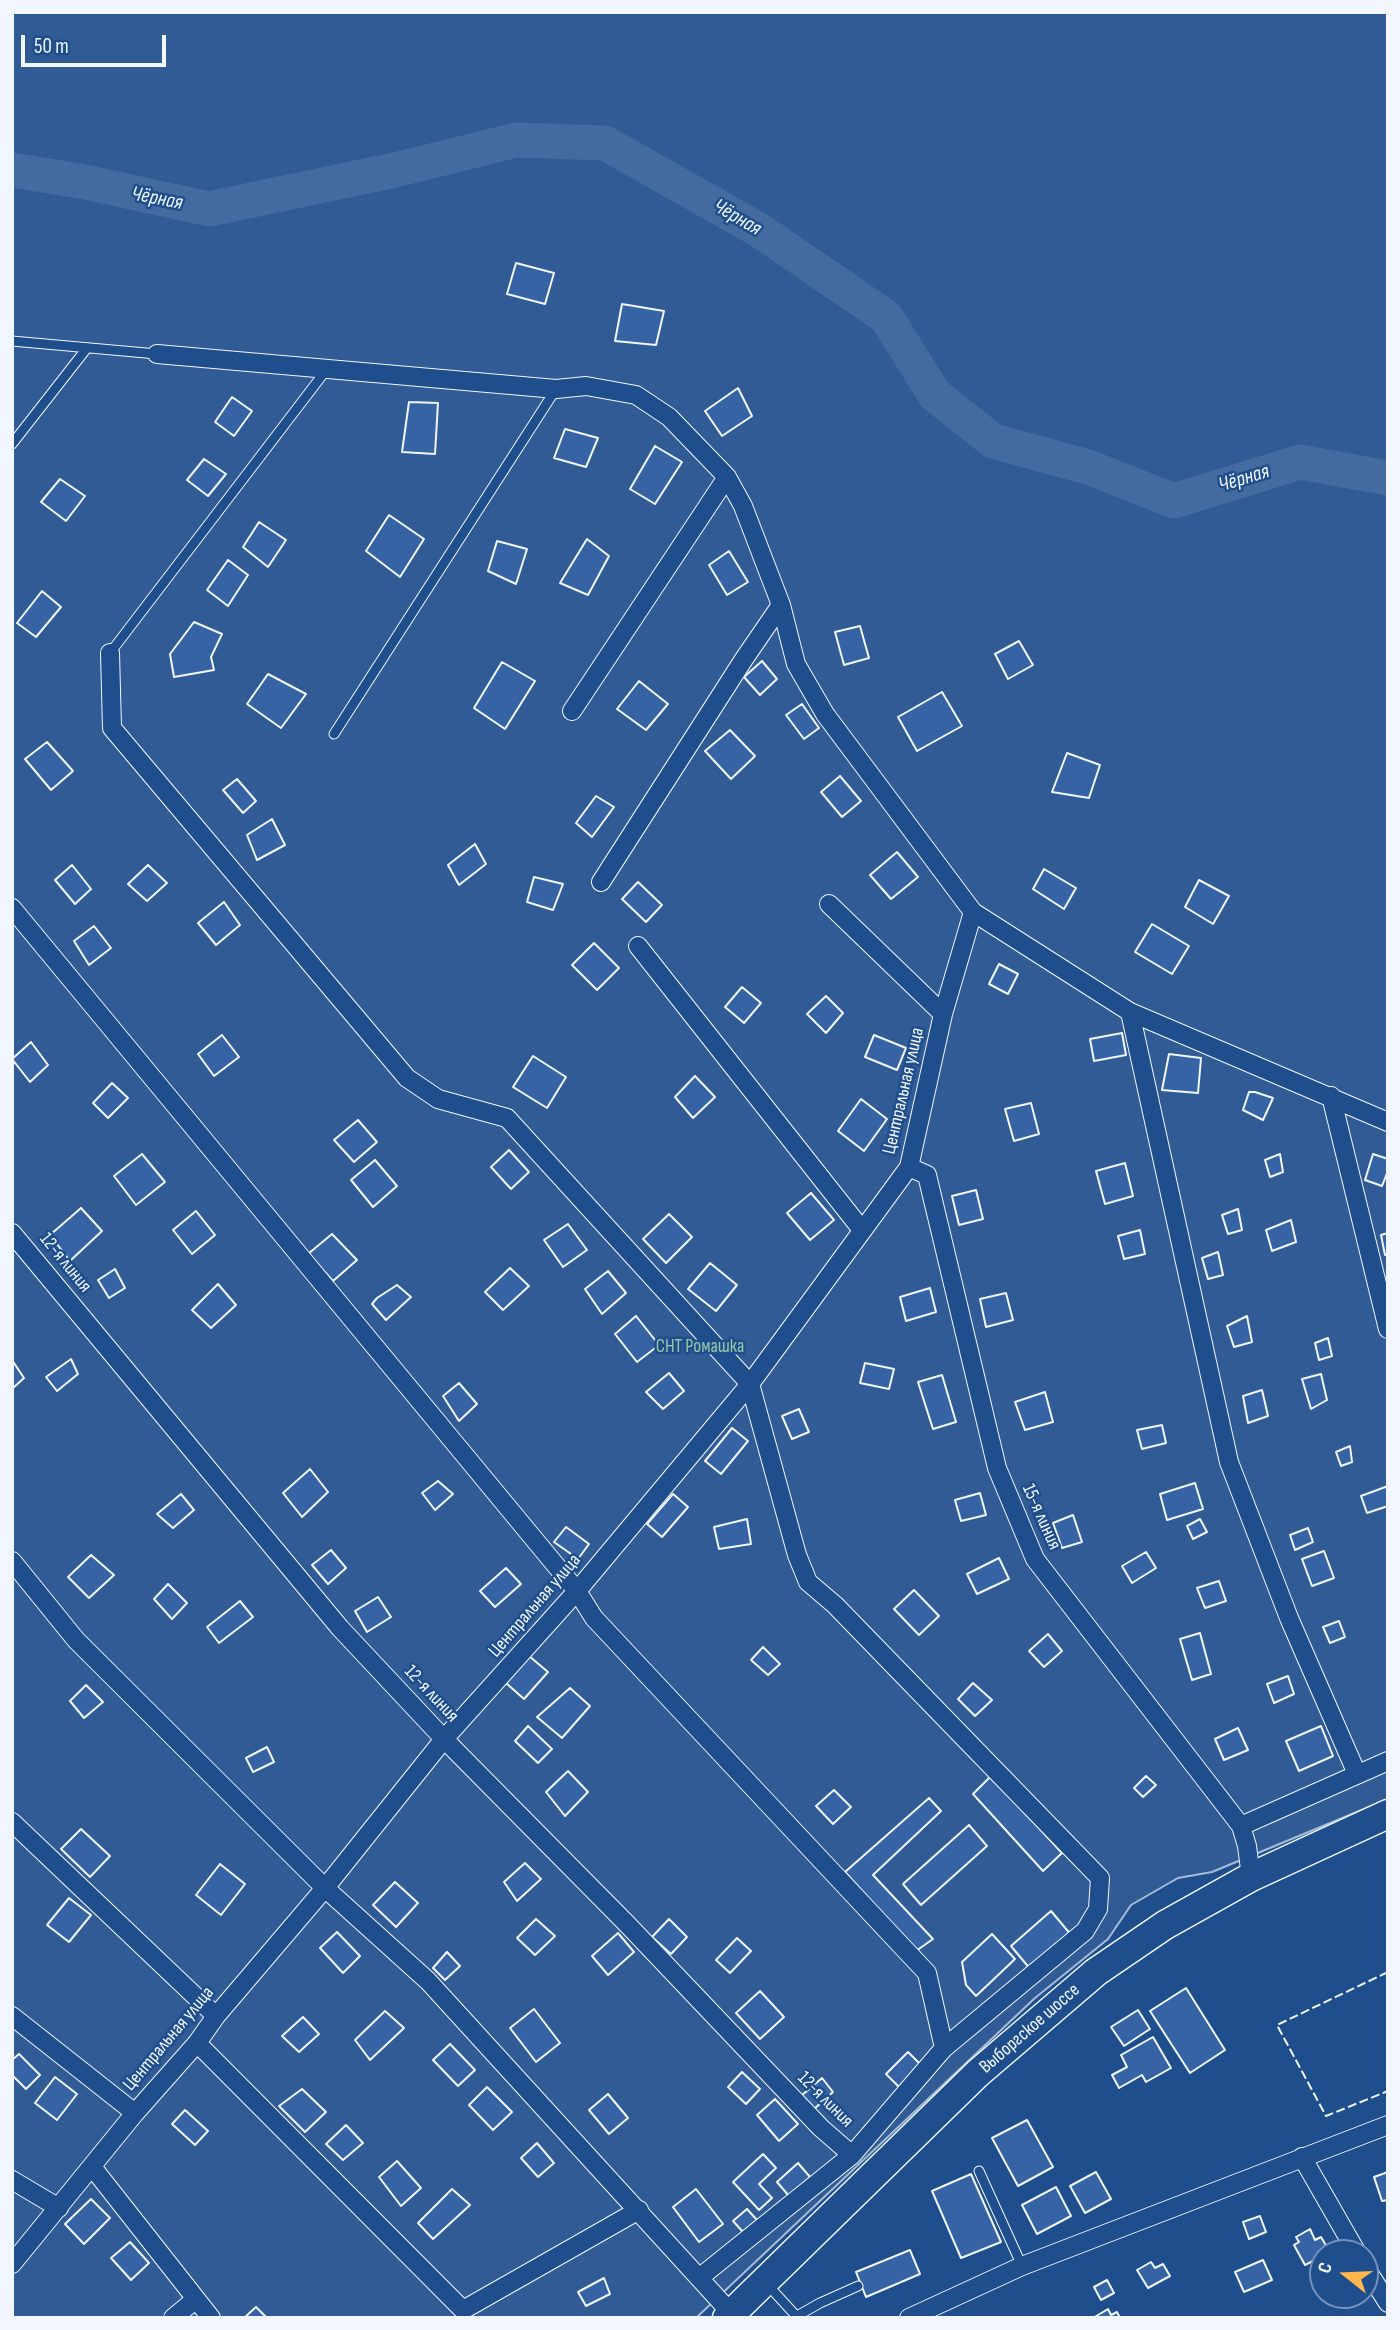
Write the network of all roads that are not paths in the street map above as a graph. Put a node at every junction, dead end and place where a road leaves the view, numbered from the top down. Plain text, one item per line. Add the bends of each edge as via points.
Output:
1 (12, 341) edge
2 (87, 348) junction
3 (157, 354) joint
4 (327, 369) junction
5 (556, 389) junction
6 (12, 443) edge
7 (727, 477) junction
8 (781, 605) junction
9 (110, 653) joint
10 (572, 711) dead end
11 (334, 734) dead end
12 (601, 882) dead end
13 (829, 904) dead end
14 (12, 908) edge
15 (973, 912) junction
16 (638, 946) dead end
17 (1130, 1012) junction
18 (943, 1014) junction
19 (1331, 1096) junction
20 (1388, 1122) edge
21 (909, 1167) junction
22 (862, 1230) junction
23 (12, 1233) edge
24 (1388, 1329) edge
25 (750, 1384) junction
26 (12, 1560) edge
27 (578, 1591) junction
28 (444, 1739) junction
29 (1388, 1761) edge
30 (1357, 1774) junction
31 (1388, 1814) edge
32 (12, 1822) edge
33 (1241, 1826) junction
34 (1251, 1877) junction
35 (325, 1888) junction
36 (12, 2015) edge
37 (216, 2016) junction
38 (197, 2043) junction
39 (944, 2048) junction
40 (135, 2113) junction
41 (1388, 2125) edge
42 (852, 2155) junction
43 (1302, 2157) junction
44 (93, 2168) junction
45 (979, 2171) dead end
46 (12, 2180) edge
47 (59, 2208) junction
48 (639, 2210) junction
49 (1349, 2239) edge
50 (12, 2264) edge
51 (1022, 2266) junction
52 (699, 2278) junction
53 (764, 2281) junction
54 (858, 2286) dead end
55 (195, 2300) junction
56 (729, 2315) edge
57 (918, 2316) edge
58 (798, 2317) edge
59 (173, 2318) edge
60 (211, 2318) edge

1 - 2 lane
2 - 3 lane
2 - 6 lane
3 - 4 street
4 - 5 street
4 - 9 lane
5 - 7 street via 586,386 636,395 669,417
5 - 11 lane
7 - 8 street
7 - 10 street
8 - 12 street
8 - 15 street via 796,664 825,714
9 - 25 street via 112,727 407,1078 438,1099 507,1118
13 - 18 street
14 - 27 street
15 - 17 street
15 - 18 street, Центральная улица
16 - 22 street
17 - 19 street
17 - 30 street via 1229,1462 1289,1618
18 - 21 street, Центральная улица
19 - 20 street
19 - 24 street
21 - 22 street, Центральная улица
21 - 33 street, 15-я линия via 927,1175 997,1468 1035,1559
22 - 25 street, Центральная улица
23 - 28 street, 12-я линия via 340,1628
25 - 27 street, Центральная улица
25 - 39 street via 808,1582 1100,1878 1098,1909 1085,1931
26 - 35 street via 76,1640
27 - 28 street, Центральная улица
27 - 39 street via 594,1618 927,1973
28 - 35 street, Центральная улица
28 - 42 street, 12-я линия
29 - 30 street
30 - 33 street
31 - 34 main road, Выборгское шоссе
32 - 37 street
33 - 34 street, 15-я линия
34 - 53 main road, Выборгское шоссе via 1165,1925 1096,1972 978,2073
35 - 37 street, Центральная улица
35 - 48 street via 428,1981
36 - 40 street
37 - 38 street, Центральная улица
38 - 40 street, Центральная улица
38 - 48 street via 463,2310
39 - 42 street
40 - 44 street, Центральная улица
41 - 43 street
42 - 52 street
43 - 49 street
43 - 51 street
44 - 47 street, Центральная улица
44 - 55 street
45 - 51 lane
46 - 47 street
47 - 50 street, Центральная улица
48 - 52 street
51 - 57 street
52 - 56 street
53 - 56 main road, Выборгское шоссе
53 - 58 lane
54 - 58 lane
55 - 59 street
55 - 60 street

